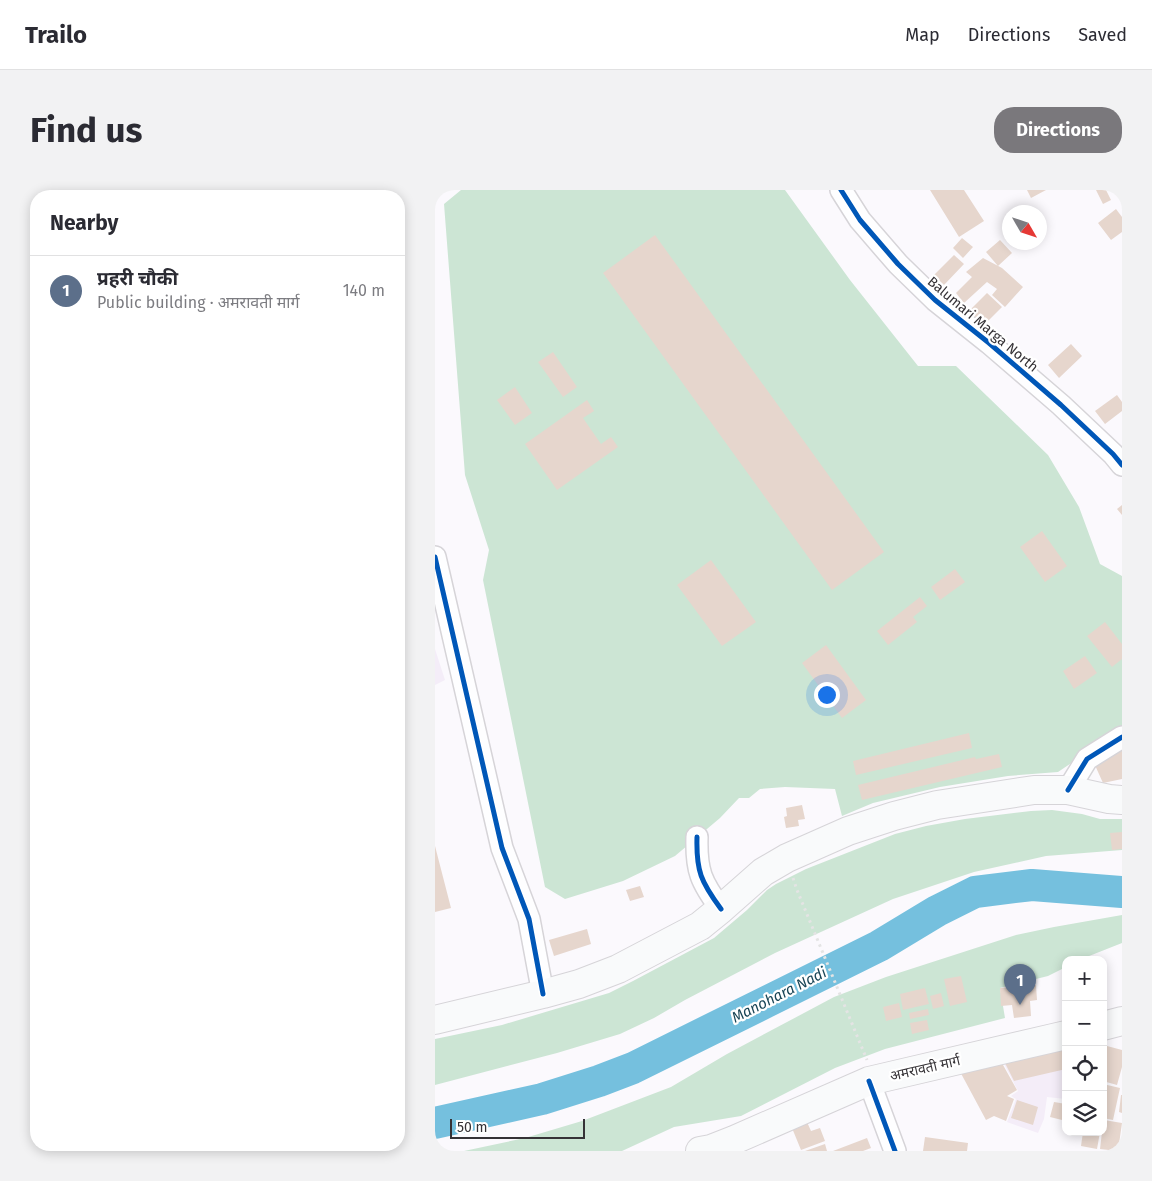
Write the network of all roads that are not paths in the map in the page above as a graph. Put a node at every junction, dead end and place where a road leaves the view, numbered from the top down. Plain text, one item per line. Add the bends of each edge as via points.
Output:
1 (841, 190) edge
2 (1122, 465) edge
3 (435, 557) edge
4 (1122, 737) edge
5 (1068, 790) junction
6 (1122, 800) edge
7 (697, 837) dead end
8 (721, 909) junction
9 (543, 994) junction
10 (435, 1020) edge
11 (1122, 1021) edge
12 (1107, 1025) edge
13 (1062, 1036) edge
14 (869, 1071) junction
15 (719, 1148) edge
16 (895, 1151) edge

1 - 2 street, Balumari Marga North via 860,220 898,264 935,300 1061,404
3 - 9 street via 502,848 529,919
4 - 5 street via 1087,759
5 - 6 main road
5 - 8 main road via 1034,790 937,805 848,831 763,872
7 - 8 street via 700,876
8 - 9 main road via 700,926 618,969
9 - 10 main road
11 - 12 main road
13 - 14 main road, अमरावती मार्ग
14 - 15 main road, अमरावती मार्ग
14 - 16 street

